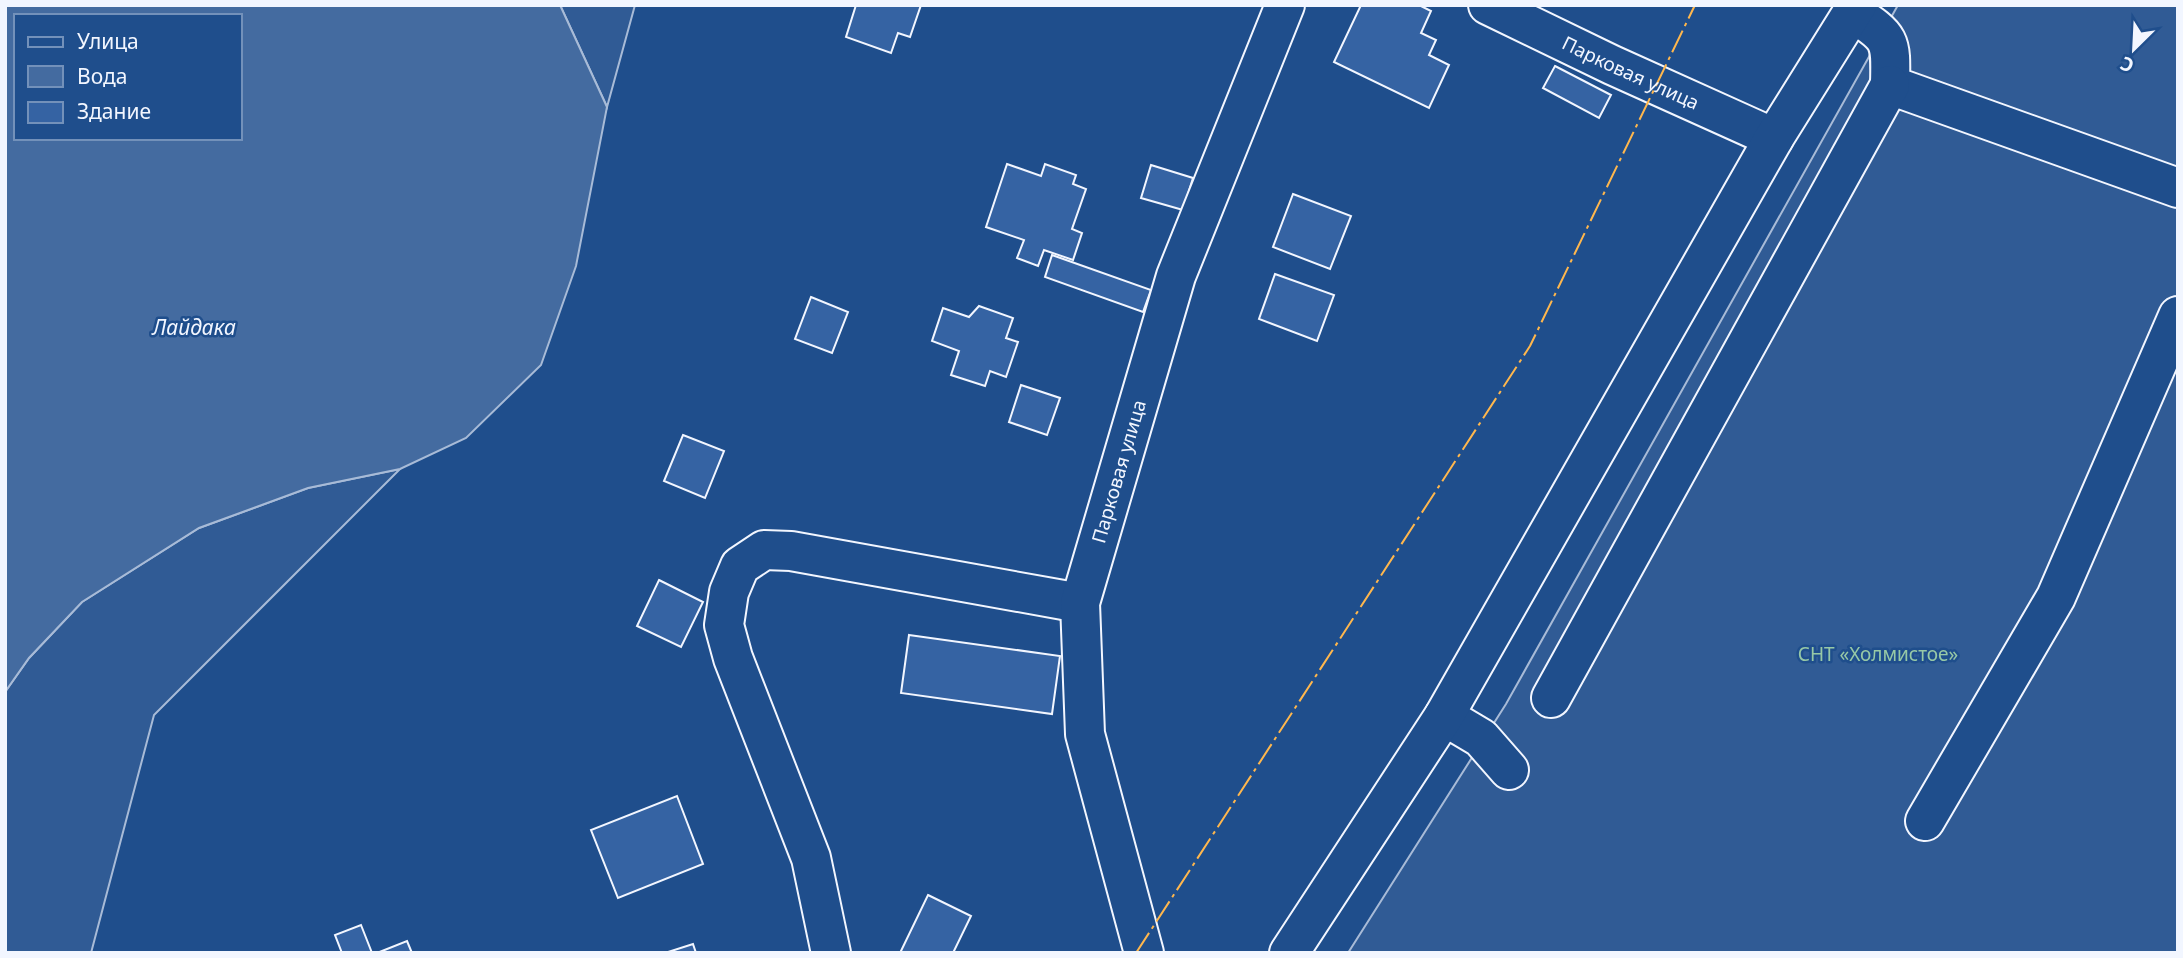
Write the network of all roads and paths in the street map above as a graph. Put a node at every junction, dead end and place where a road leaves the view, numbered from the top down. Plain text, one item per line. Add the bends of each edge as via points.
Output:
1 (1285, 5) edge
2 (1488, 5) edge
3 (1855, 9) edge
4 (1890, 85) junction
5 (1774, 138) junction
6 (2178, 188) edge
7 (2178, 316) edge
8 (1080, 603) junction
9 (1551, 698) dead end
10 (1444, 716) junction
11 (1508, 770) dead end
12 (1925, 821) dead end
13 (831, 953) edge
14 (1144, 953) edge
15 (1289, 953) edge

1 - 8 street, Парковая улица via 1176,276
2 - 5 street, Парковая улица
3 - 4 street via 1891,48
3 - 5 street
4 - 6 street
4 - 9 street
5 - 10 street
7 - 12 street via 2056,597
8 - 13 street via 791,551 764,551 740,566 729,592 724,625 811,858
8 - 14 street, Парковая улица via 1085,733
10 - 11 street via 1481,738
10 - 15 street

